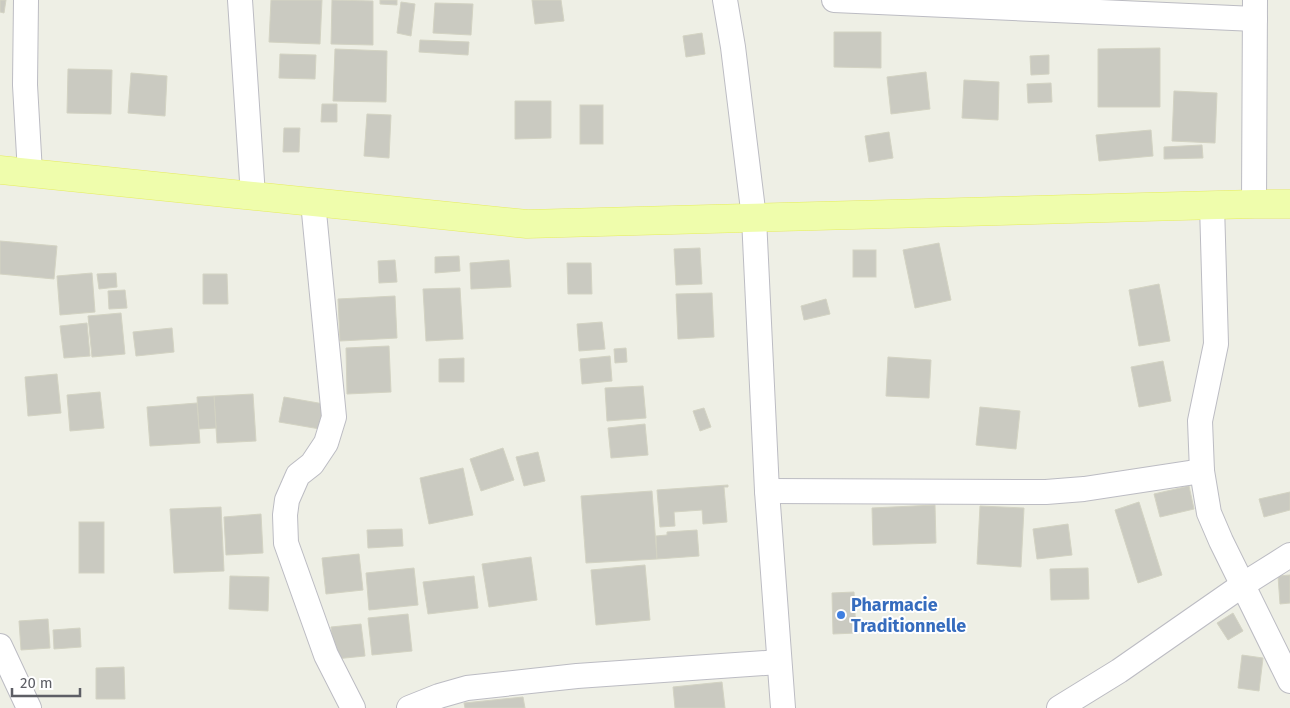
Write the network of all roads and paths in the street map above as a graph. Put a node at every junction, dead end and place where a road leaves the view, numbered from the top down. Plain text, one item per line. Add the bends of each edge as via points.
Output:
1 (26, 0) edge
2 (240, 0) edge
3 (725, 0) edge
4 (834, 0) edge
5 (1255, 10) edge
6 (0, 170) edge
7 (30, 173) junction
8 (253, 196) junction
9 (313, 202) junction
10 (1254, 204) junction
11 (1290, 204) edge
12 (1212, 205) junction
13 (754, 218) junction
14 (1202, 471) junction
15 (767, 491) junction
16 (1290, 555) edge
17 (1244, 584) junction
18 (0, 646) edge
19 (779, 662) junction
20 (1290, 680) edge
21 (29, 708) edge
22 (353, 708) edge
23 (410, 708) edge
24 (783, 708) edge
25 (1059, 708) edge

1 - 7 street via 25,85
2 - 8 street
3 - 13 street
4 - 5 street
5 - 10 street
6 - 7 main road
7 - 8 main road
8 - 9 main road
9 - 13 main road via 527,224
9 - 22 street via 334,417 326,443 312,464 298,475 287,500 286,543 326,655
10 - 11 main road
10 - 12 main road
12 - 13 main road
12 - 14 street via 1216,344 1200,421
13 - 15 street
14 - 15 street via 1046,492
14 - 17 street via 1210,513 1220,541
15 - 19 street
16 - 17 street
17 - 20 street
17 - 25 street via 1119,671
18 - 21 street
19 - 23 street via 577,676 467,688
19 - 24 street

